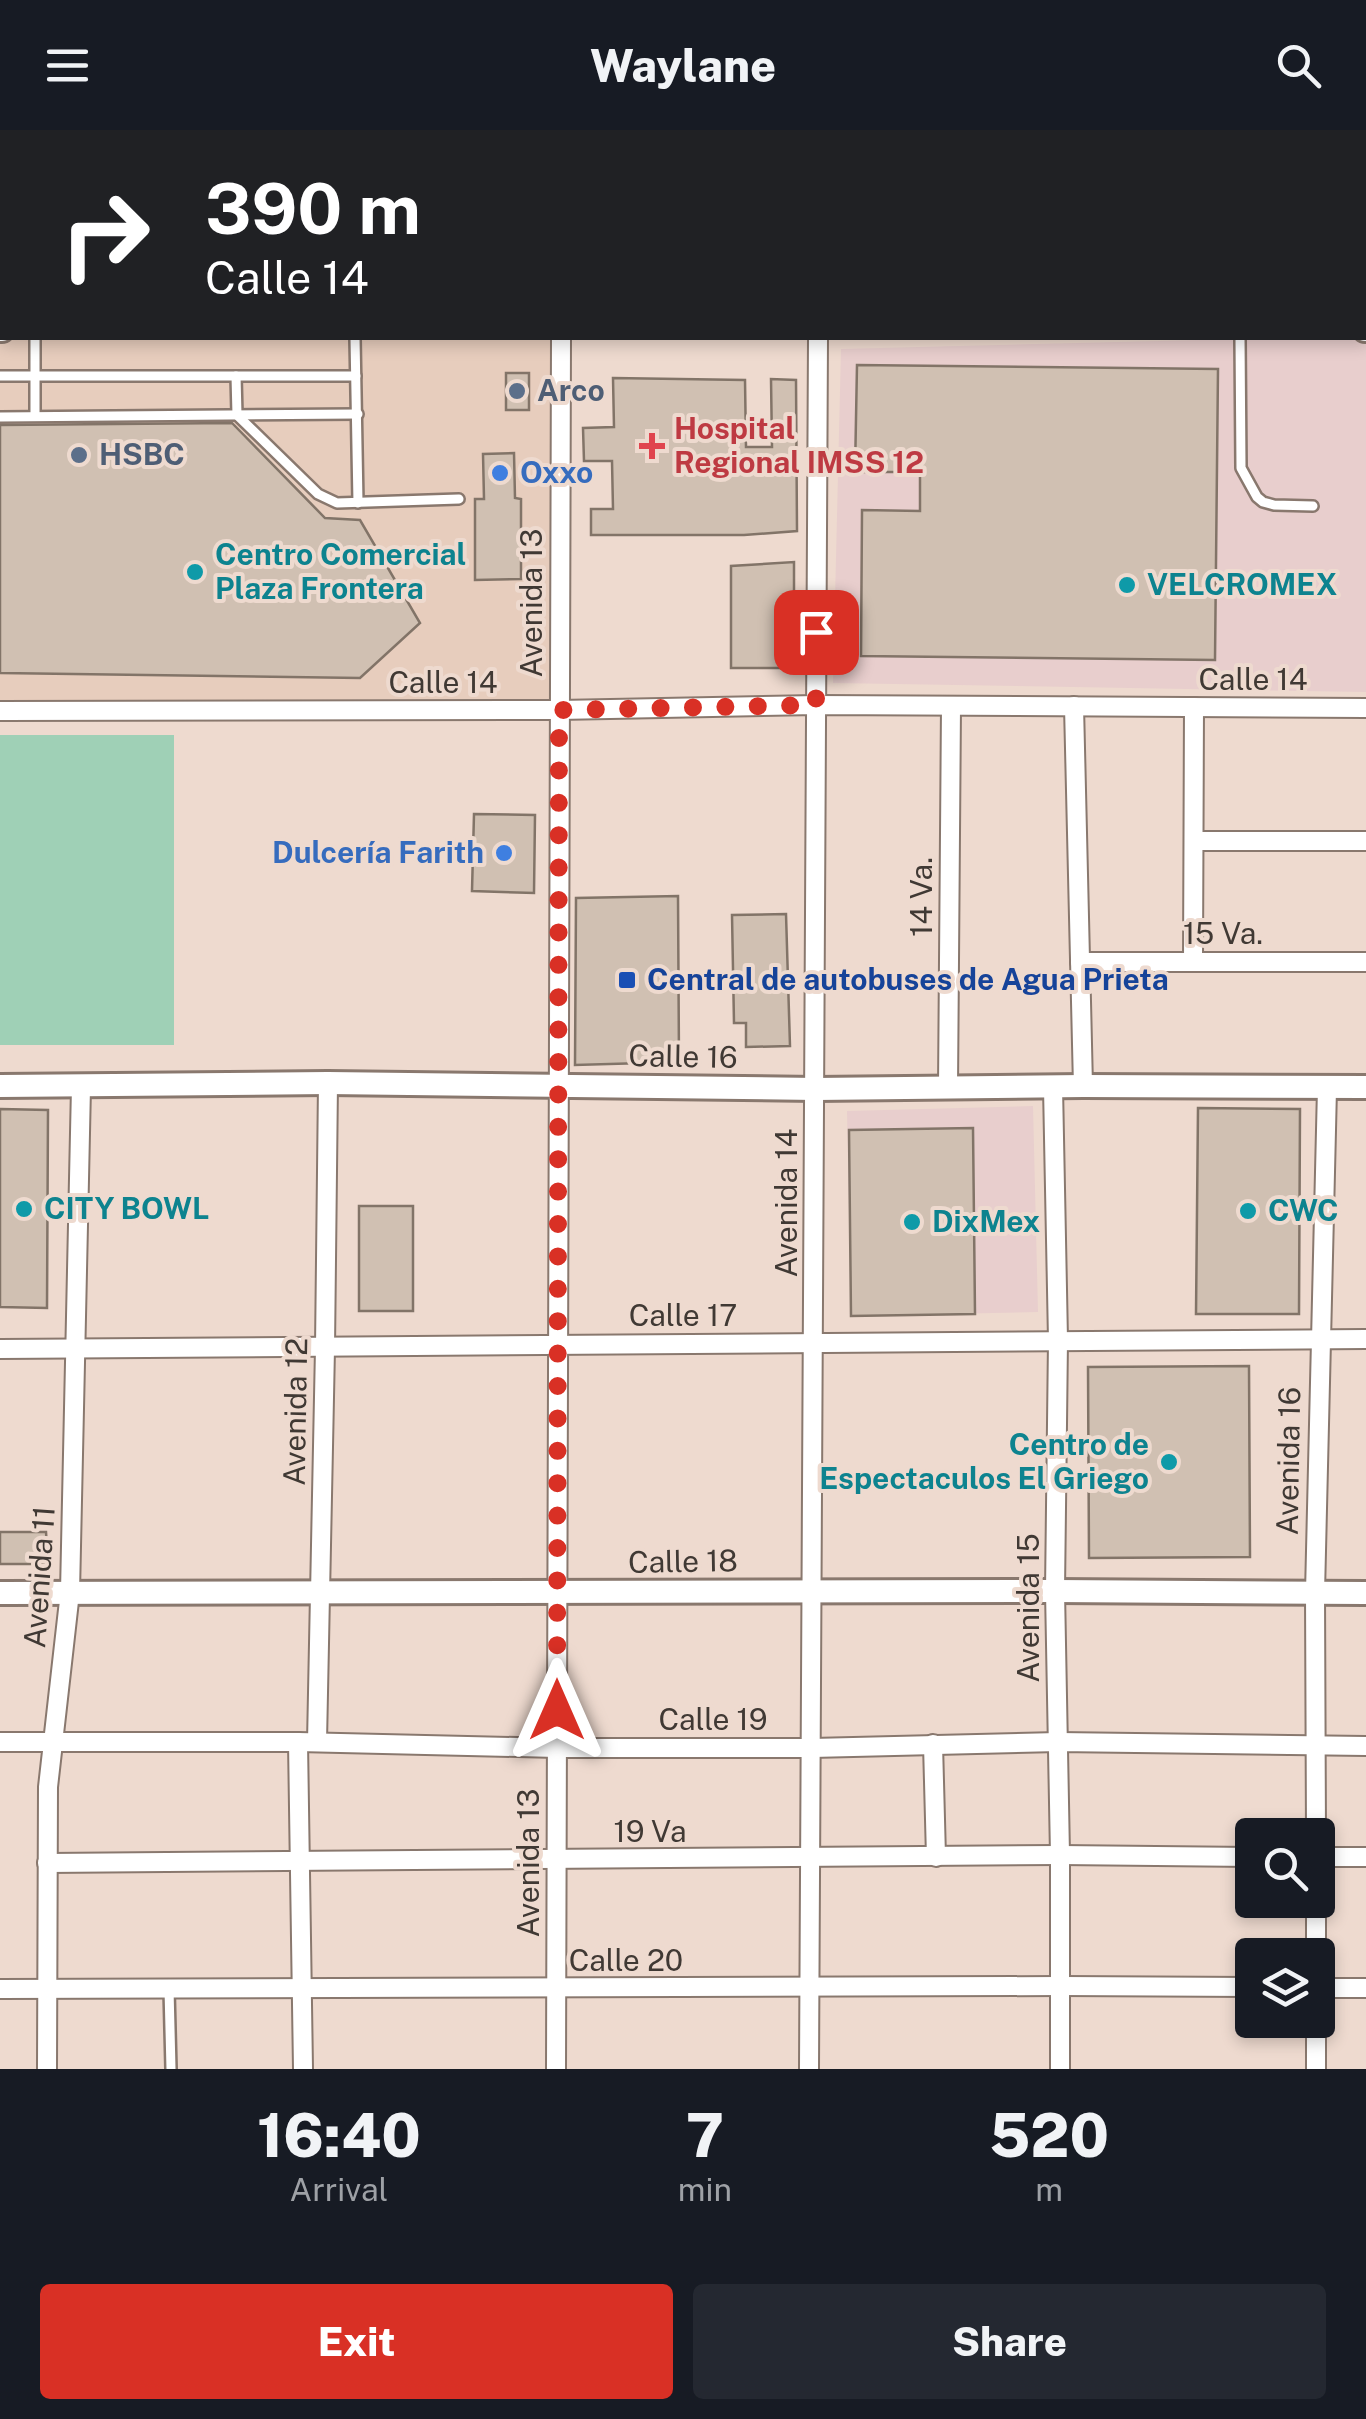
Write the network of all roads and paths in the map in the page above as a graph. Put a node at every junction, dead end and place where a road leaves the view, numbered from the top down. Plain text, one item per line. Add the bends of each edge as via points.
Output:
1 (35, 340) edge
2 (355, 340) edge
3 (560, 340) edge
4 (818, 340) edge
5 (1240, 340) edge
6 (35, 375) junction
7 (0, 376) edge
8 (236, 376) junction
9 (356, 376) junction
10 (358, 414) junction
11 (236, 415) junction
12 (36, 416) junction
13 (0, 417) edge
14 (459, 499) dead end
15 (358, 503) junction
16 (1313, 506) dead end
17 (816, 705) junction
18 (950, 706) junction
19 (1074, 706) junction
20 (1194, 707) junction
21 (1366, 708) edge
22 (559, 710) junction
23 (0, 711) edge
24 (1194, 841) junction
25 (1366, 841) edge
26 (1080, 962) junction
27 (1193, 962) junction
28 (1366, 962) edge
29 (328, 1083) junction
30 (0, 1086) edge
31 (557, 1086) junction
32 (1083, 1086) junction
33 (81, 1087) junction
34 (1054, 1087) junction
35 (948, 1088) junction
36 (1327, 1088) junction
37 (1366, 1088) edge
38 (816, 1089) junction
39 (1319, 1339) junction
40 (1366, 1339) edge
41 (1058, 1340) junction
42 (814, 1343) junction
43 (558, 1344) junction
44 (76, 1348) junction
45 (325, 1348) junction
46 (0, 1349) edge
47 (812, 1591) junction
48 (1055, 1591) junction
49 (70, 1592) junction
50 (1366, 1592) edge
51 (0, 1593) edge
52 (320, 1593) junction
53 (1314, 1593) junction
54 (557, 1594) junction
55 (0, 1742) edge
56 (52, 1742) junction
57 (307, 1742) junction
58 (1058, 1742) junction
59 (932, 1744) junction
60 (1314, 1745) junction
61 (1366, 1746) edge
62 (557, 1748) junction
63 (812, 1748) junction
64 (1316, 1818) edge
65 (1060, 1856) junction
66 (1235, 1856) edge
67 (936, 1857) junction
68 (1335, 1857) edge
69 (1366, 1857) edge
70 (811, 1858) junction
71 (556, 1860) junction
72 (47, 1863) junction
73 (300, 1863) junction
74 (1061, 1986) junction
75 (1235, 1987) edge
76 (556, 1988) junction
77 (810, 1988) junction
78 (1335, 1988) edge
79 (1366, 1988) edge
80 (169, 1989) junction
81 (303, 1989) junction
82 (0, 1990) edge
83 (47, 1990) junction
84 (1316, 2038) edge
85 (48, 2069) edge
86 (171, 2069) edge
87 (304, 2069) edge
88 (556, 2069) edge
89 (810, 2069) edge
90 (1060, 2069) edge
91 (1316, 2069) edge

1 - 6 lane
2 - 9 lane
3 - 22 street, Avenida 13
4 - 17 street, Avenida 14
5 - 16 lane via 1241,468 1264,502
6 - 7 lane
6 - 8 lane
6 - 12 lane
8 - 9 lane
8 - 11 lane
9 - 10 lane
10 - 11 lane
10 - 15 lane
11 - 12 lane
11 - 15 lane via 318,494
12 - 13 lane
14 - 15 lane
17 - 18 street, Calle 14
17 - 22 street, Calle 14
17 - 38 street, Avenida 14
18 - 19 street, Calle 14
18 - 35 street, 14 Va.
19 - 20 street, Calle 14
19 - 26 street
20 - 21 street, Calle 14
20 - 24 street
22 - 23 street, Calle 14
22 - 31 street, Avenida 13
24 - 25 street
24 - 27 street
26 - 27 street, 15 Va.
26 - 32 street
27 - 28 street, 15 Va.
29 - 31 street, Calle 16
29 - 33 street, Calle 16
29 - 45 street, Avenida 12
30 - 33 street, Calle 16
31 - 38 street, Calle 16
31 - 43 street, Avenida 13
32 - 34 street, Calle 16
32 - 36 street, Calle 16
33 - 44 street, Avenida 11
34 - 35 street, Calle 16
34 - 41 street, Avenida 15
35 - 38 street, Calle 16
36 - 37 street, Calle 16
36 - 39 street, Avenida 16
38 - 42 street, Avenida 14
39 - 40 street, Calle 17
39 - 41 street, Calle 17
39 - 53 street, Avenida 16
41 - 42 street, Calle 17
41 - 48 street, Avenida 15
42 - 43 street, Calle 17
42 - 47 street, Avenida 14
43 - 45 street, Calle 17
43 - 54 street, Avenida 13
44 - 45 street, Calle 17
44 - 46 street, Calle 17
44 - 49 street, Avenida 11
45 - 52 street, Avenida 12
47 - 48 street, Calle 18
47 - 54 street, Calle 18
47 - 63 street, Avenida 14
48 - 53 street, Calle 18
48 - 58 street, Avenida 15
49 - 51 street, Calle 18
49 - 52 street, Calle 18
49 - 56 street, Avenida 11
50 - 53 street, Calle 18
52 - 54 street, Calle 18
52 - 57 street, Avenida 12
53 - 60 street, Avenida 16
54 - 62 street, Avenida 13
55 - 56 street, Calle 19
56 - 57 street, Calle 19
56 - 72 street, Avenida 11
57 - 62 street, Calle 19
57 - 73 street, Avenida 12
58 - 59 street, Calle 19
58 - 60 street, Calle 19
58 - 65 street, Avenida 15
59 - 63 street, Calle 19
59 - 67 street
60 - 61 street, Calle 19
60 - 64 street, Avenida 16
62 - 63 street, Calle 19
62 - 71 street, Avenida 13
63 - 70 street, Avenida 14
65 - 66 street, 19 Va
65 - 67 street, 19 Va
65 - 74 street, Avenida 15
67 - 70 street, 19 Va
68 - 69 street
70 - 71 street, 19 Va
70 - 77 street, Avenida 14
71 - 73 street, 19 Va
71 - 76 street, Avenida 13
72 - 73 street, 19 Va
72 - 83 street, Avenida 11
73 - 81 street, Avenida 12
74 - 75 street, Calle 20
74 - 77 street, Calle 20
74 - 90 street, Avenida 15
76 - 77 street, Calle 20
76 - 81 street, Calle 20
76 - 88 street, Avenida 13
77 - 89 street, Avenida 14
78 - 79 street
80 - 81 street, Calle 20
80 - 83 street, Calle 20
80 - 86 lane
81 - 87 street, Avenida 12
82 - 83 street, Calle 20
83 - 85 street, Avenida 11
84 - 91 street

